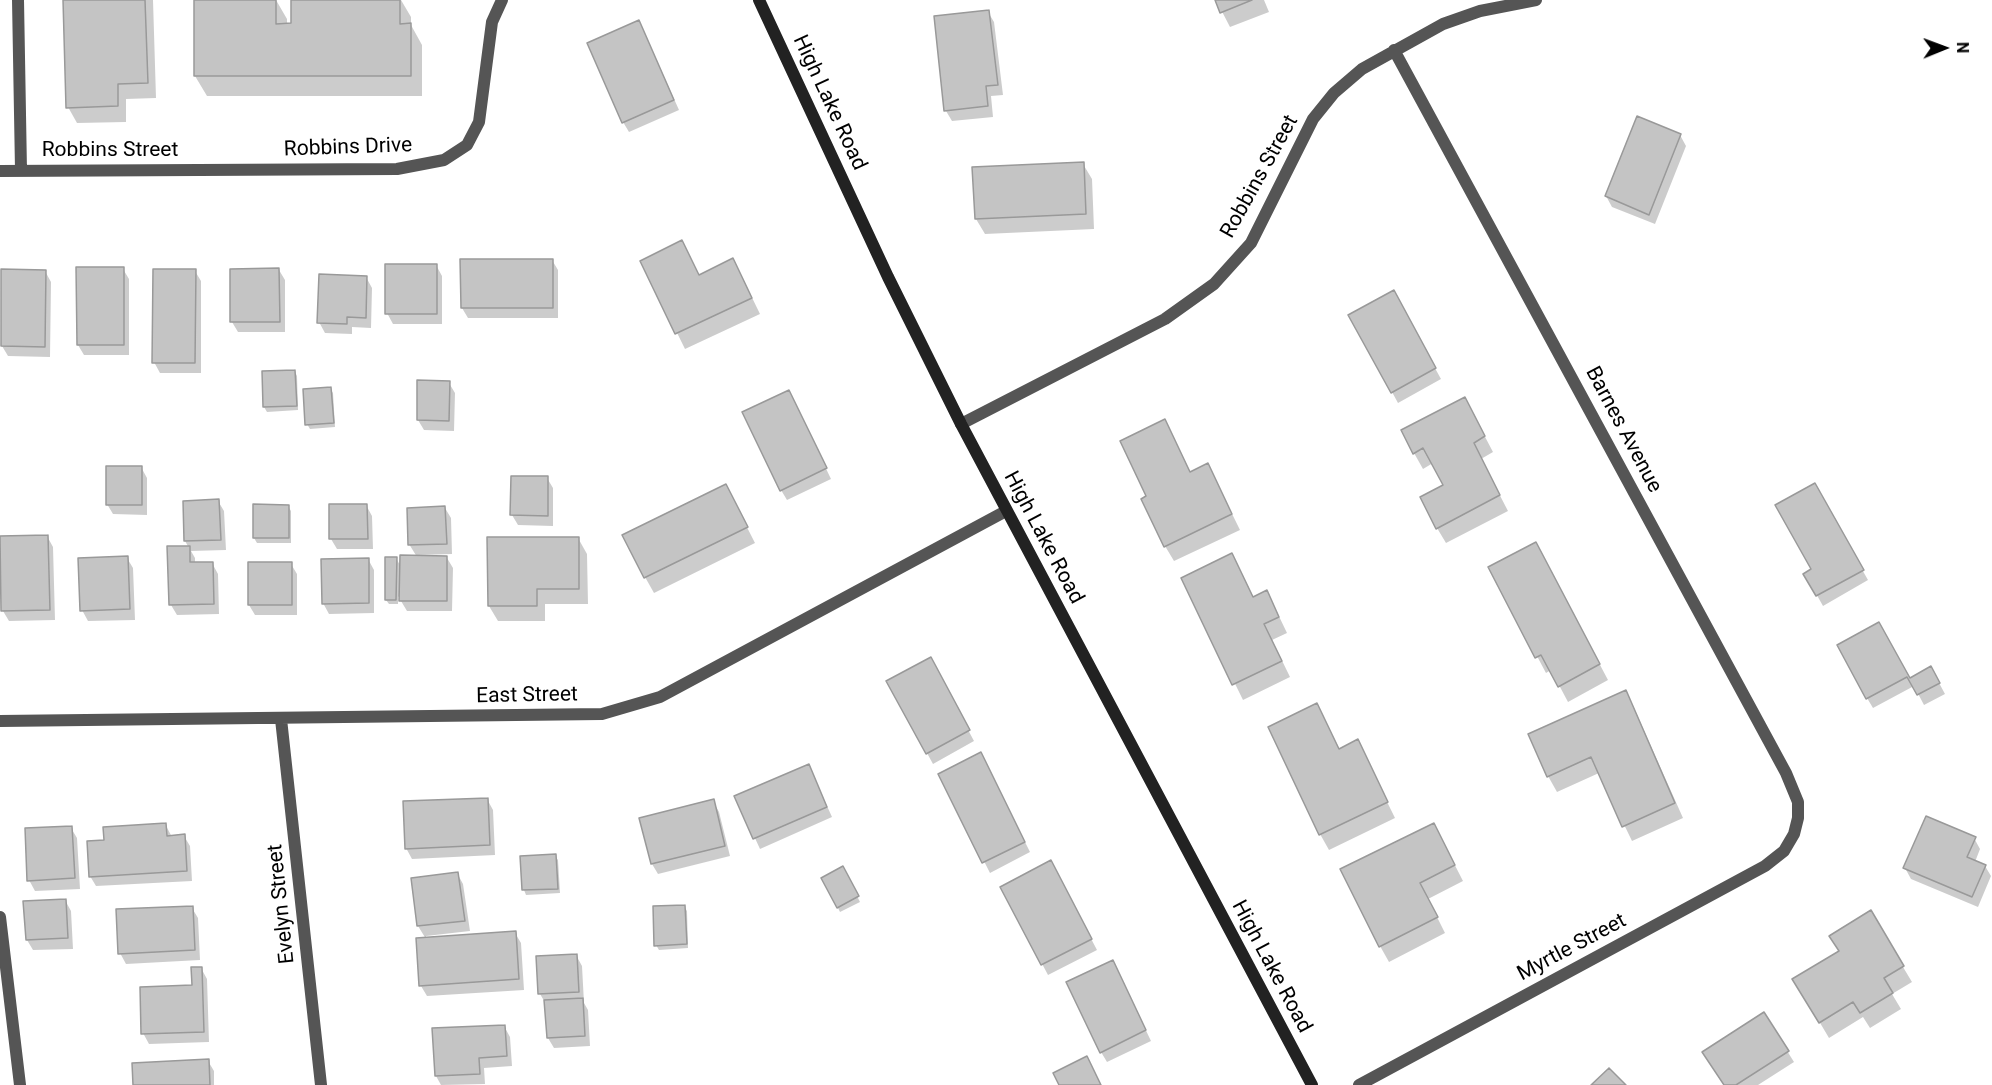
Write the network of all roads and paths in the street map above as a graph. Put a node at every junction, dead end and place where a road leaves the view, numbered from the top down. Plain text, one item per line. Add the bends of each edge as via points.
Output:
1 (18, 0) edge
2 (502, 0) edge
3 (759, 0) edge
4 (1536, 0) edge
5 (1395, 50) junction
6 (0, 171) edge
7 (21, 171) junction
8 (219, 171) joint
9 (961, 424) junction
10 (1006, 511) junction
11 (281, 719) junction
12 (0, 721) edge
13 (1794, 834) joint
14 (0, 917) edge
15 (20, 1085) edge
16 (321, 1085) edge
17 (1312, 1085) edge
18 (1359, 1085) edge

1 - 7 street
2 - 8 street, Robbins Drive via 492,21 479,122 467,145 444,160 397,169
3 - 9 street, High Lake Road
4 - 5 street, Robbins Street via 1480,11 1443,24
5 - 9 street, Robbins Street via 1355,75 1313,119 1251,243 1214,284 1165,319
5 - 13 street, Barnes Avenue via 1786,773 1798,802
6 - 7 street, Robbins Street
7 - 8 street, Robbins Street
9 - 10 street, High Lake Road
10 - 11 street, East Street via 660,697 631,706 602,714
10 - 17 street, High Lake Road
11 - 12 street, East Street
11 - 16 street, Evelyn Street
13 - 18 street, Myrtle Street via 1784,851 1765,866
14 - 15 street

